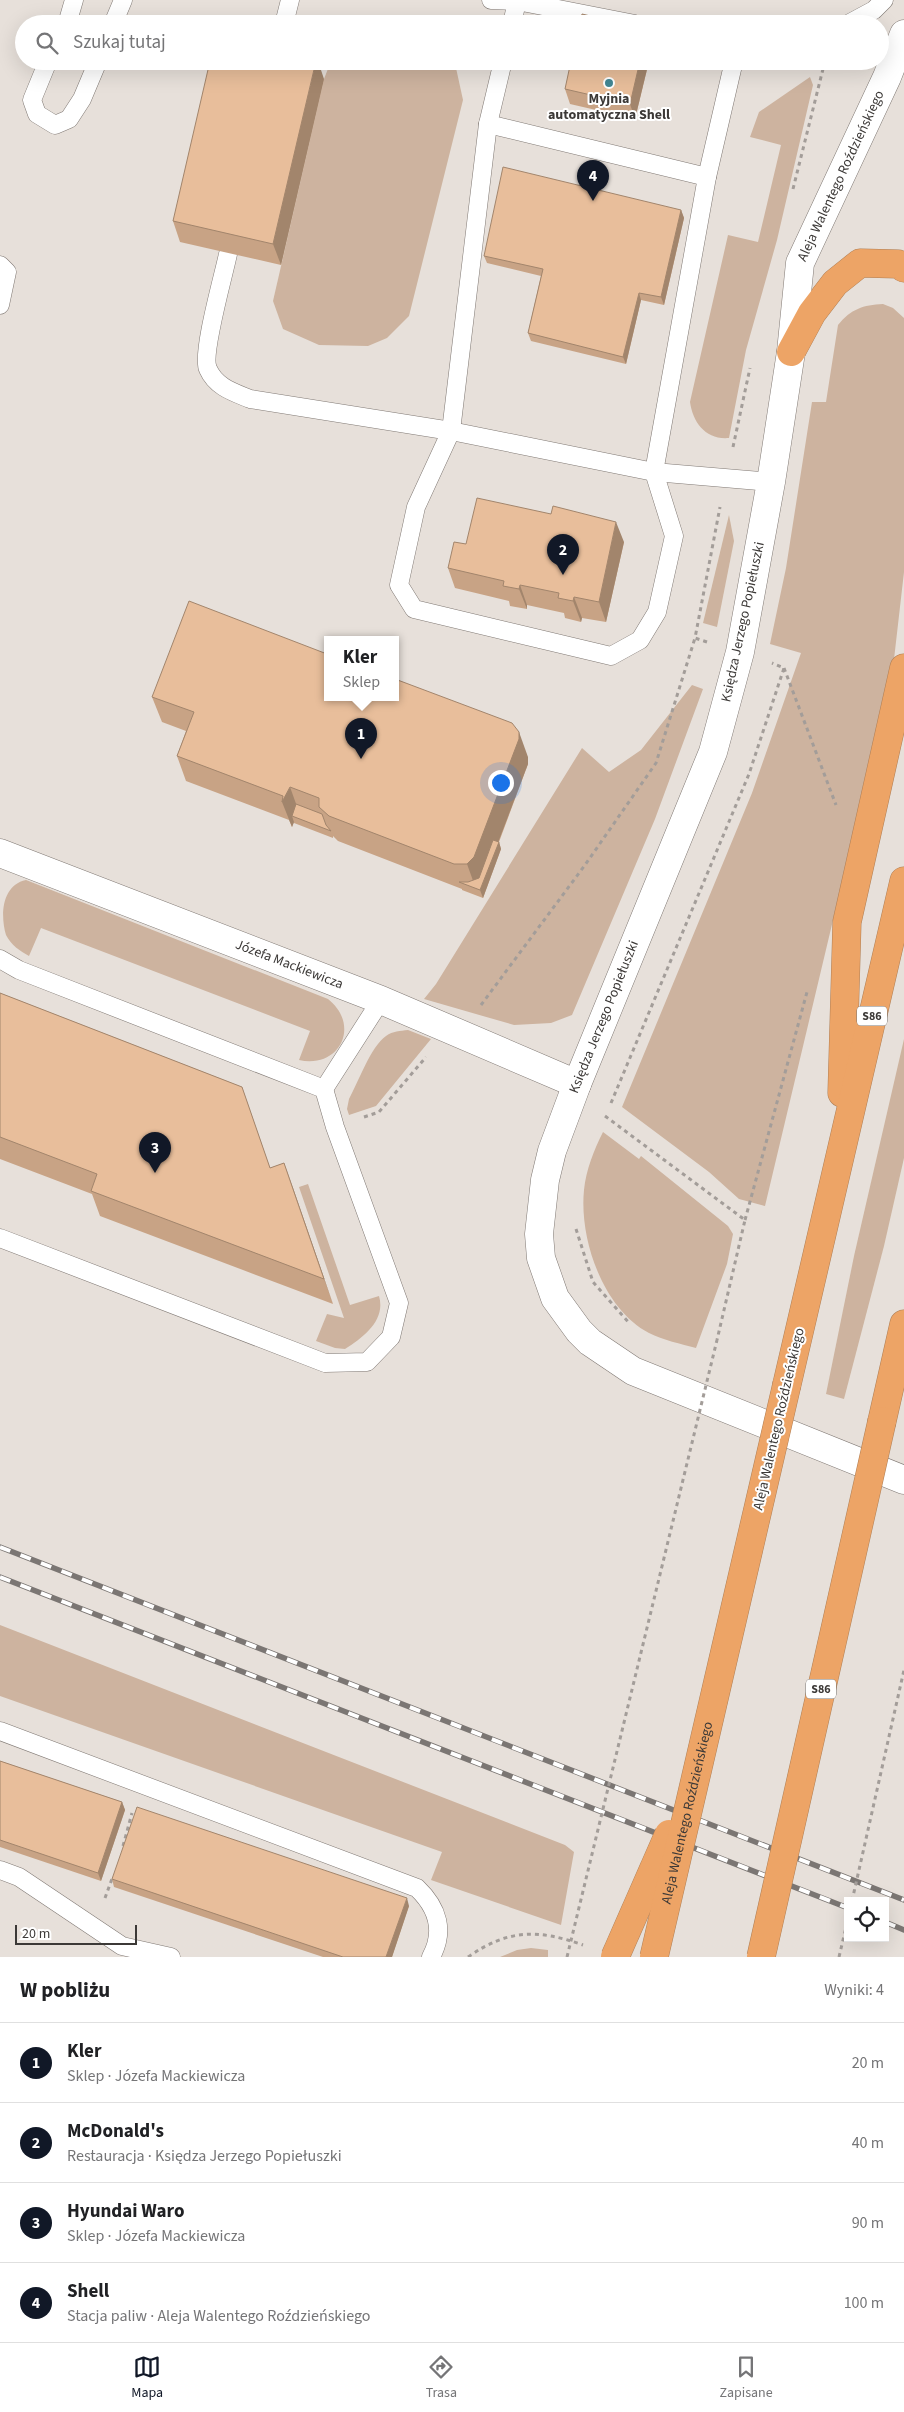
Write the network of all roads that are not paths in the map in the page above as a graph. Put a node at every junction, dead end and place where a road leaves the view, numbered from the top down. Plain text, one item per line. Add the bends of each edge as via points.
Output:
1 (74, 0) edge
2 (123, 0) edge
3 (290, 0) edge
4 (491, 0) edge
5 (884, 0) edge
6 (517, 1) edge
7 (70, 15) edge
8 (117, 15) edge
9 (286, 15) edge
10 (514, 15) edge
11 (589, 15) edge
12 (865, 15) edge
13 (904, 34) edge
14 (44, 70) edge
15 (94, 70) edge
16 (501, 70) edge
17 (733, 70) edge
18 (488, 124) junction
19 (707, 177) junction
20 (228, 254) edge
21 (0, 265) edge
22 (904, 268) edge
23 (0, 305) edge
24 (791, 352) junction
25 (451, 431) junction
26 (654, 472) junction
27 (772, 482) junction
28 (904, 668) edge
29 (0, 854) edge
30 (904, 881) edge
31 (0, 959) edge
32 (381, 1000) junction
33 (577, 1084) junction
34 (324, 1089) junction
35 (841, 1152) junction
36 (0, 1238) edge
37 (904, 1324) edge
38 (904, 1480) edge
39 (0, 1731) edge
40 (695, 1776) junction
41 (0, 1870) edge
42 (121, 1952) edge
43 (171, 1957) edge
44 (430, 1957) edge
45 (615, 1957) edge
46 (654, 1957) edge
47 (761, 1957) edge

1 - 7 lane
2 - 8 lane
3 - 9 lane
4 - 6 lane
5 - 12 lane
6 - 10 lane
6 - 11 lane
13 - 24 street, Aleja Walentego Roździeńskiego via 800,262
14 - 15 lane via 32,100 37,114 56,124 69,119
16 - 18 lane
17 - 19 lane
18 - 19 lane
18 - 25 lane
19 - 26 lane
20 - 25 lane via 207,350 207,367 222,387 250,400
21 - 23 lane via 7,272
22 - 24 highway via 898,264 860,263 835,283 812,314
24 - 27 street, Księdza Jerzego Popiełuszki
25 - 26 lane
25 - 26 lane via 416,507 399,585 414,609 611,656 640,640 657,612 674,536
26 - 27 lane
27 - 33 street, Księdza Jerzego Popiełuszki via 740,652 713,752
28 - 35 highway via 847,922
29 - 32 street, Józefa Mackiewicza
30 - 35 highway, Aleja Walentego Roździeńskiego / S86
31 - 34 lane via 19,970
32 - 33 street, Józefa Mackiewicza
32 - 34 lane
33 - 38 street, Księdza Jerzego Popiełuszki via 544,1180 539,1234 541,1258 549,1284 579,1331 604,1353 633,1371
34 - 36 lane via 399,1303 391,1337 367,1362 325,1363
35 - 40 highway, Aleja Walentego Roździeńskiego / S86, bridge
37 - 47 highway, S86, bridge
39 - 44 lane via 417,1888 433,1907 438,1920 439,1935
40 - 45 highway, bridge
40 - 46 highway, Aleja Walentego Roździeńskiego / S86, bridge
41 - 42 lane via 19,1877 95,1928
42 - 43 lane

